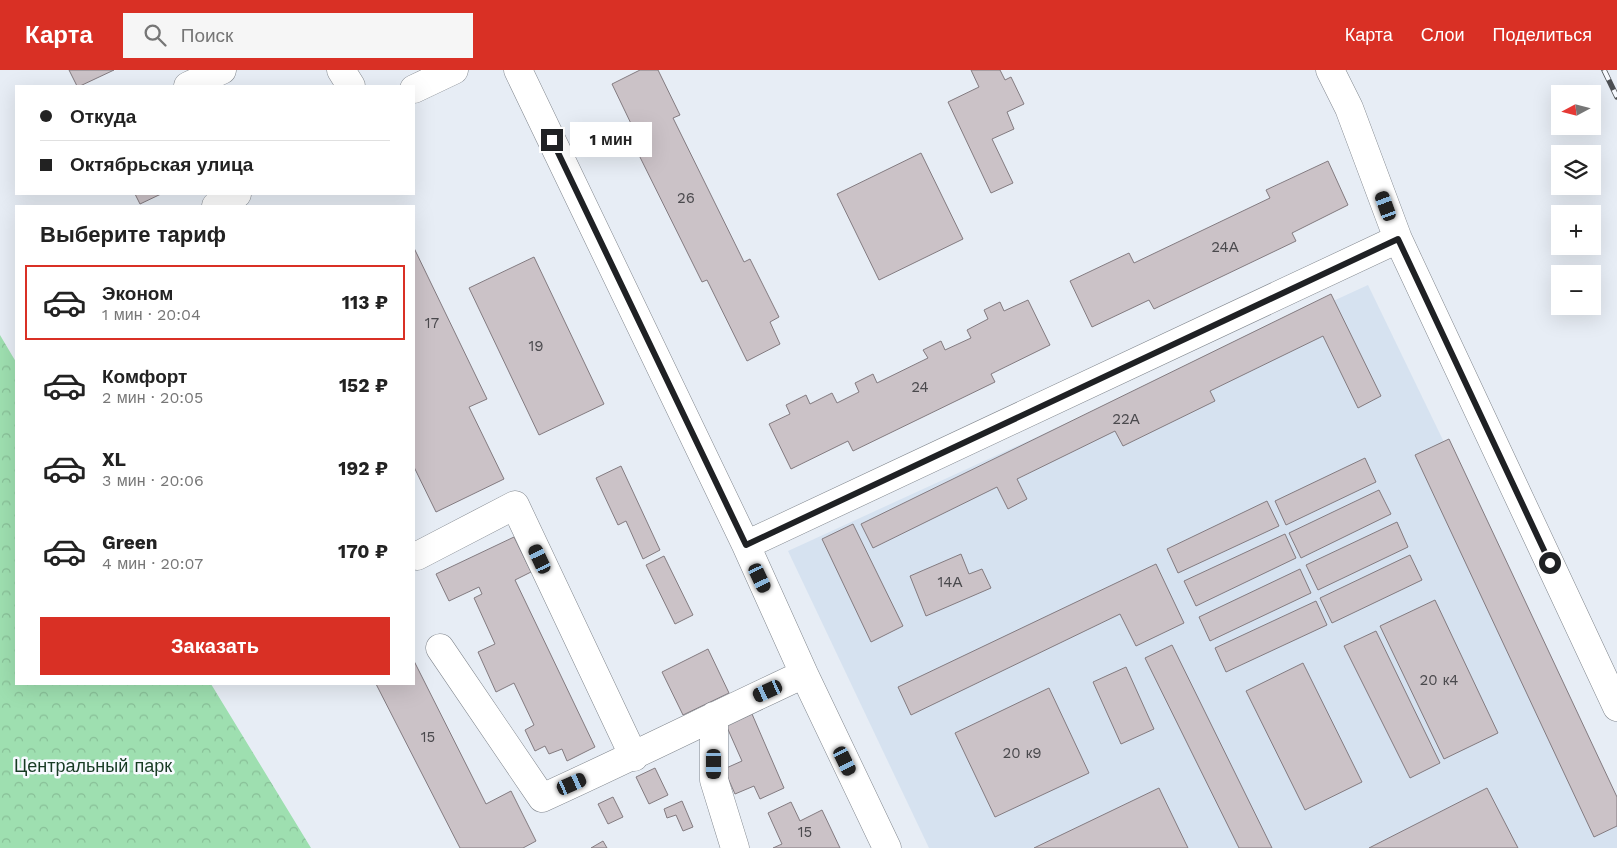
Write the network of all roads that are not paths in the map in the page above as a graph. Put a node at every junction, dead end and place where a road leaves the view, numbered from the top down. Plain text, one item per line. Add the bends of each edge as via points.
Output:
1 (342, 70) edge
2 (454, 70) edge
3 (518, 70) edge
4 (1330, 70) edge
5 (350, 85) edge
6 (415, 89) edge
7 (235, 195) edge
8 (218, 205) edge
9 (1398, 239) junction
10 (746, 545) junction
11 (417, 556) dead end
12 (440, 648) dead end
13 (804, 674) junction
14 (1617, 707) edge
15 (714, 716) junction
16 (634, 756) junction
17 (735, 848) edge
18 (887, 848) edge

1 - 5 street
2 - 6 street
3 - 10 street
4 - 9 street via 1350,108
7 - 8 street
9 - 10 street
9 - 14 street
10 - 13 street
11 - 16 street via 515,505
12 - 16 street via 542,798
13 - 15 street
13 - 18 street
15 - 16 street
15 - 17 street via 714,780

